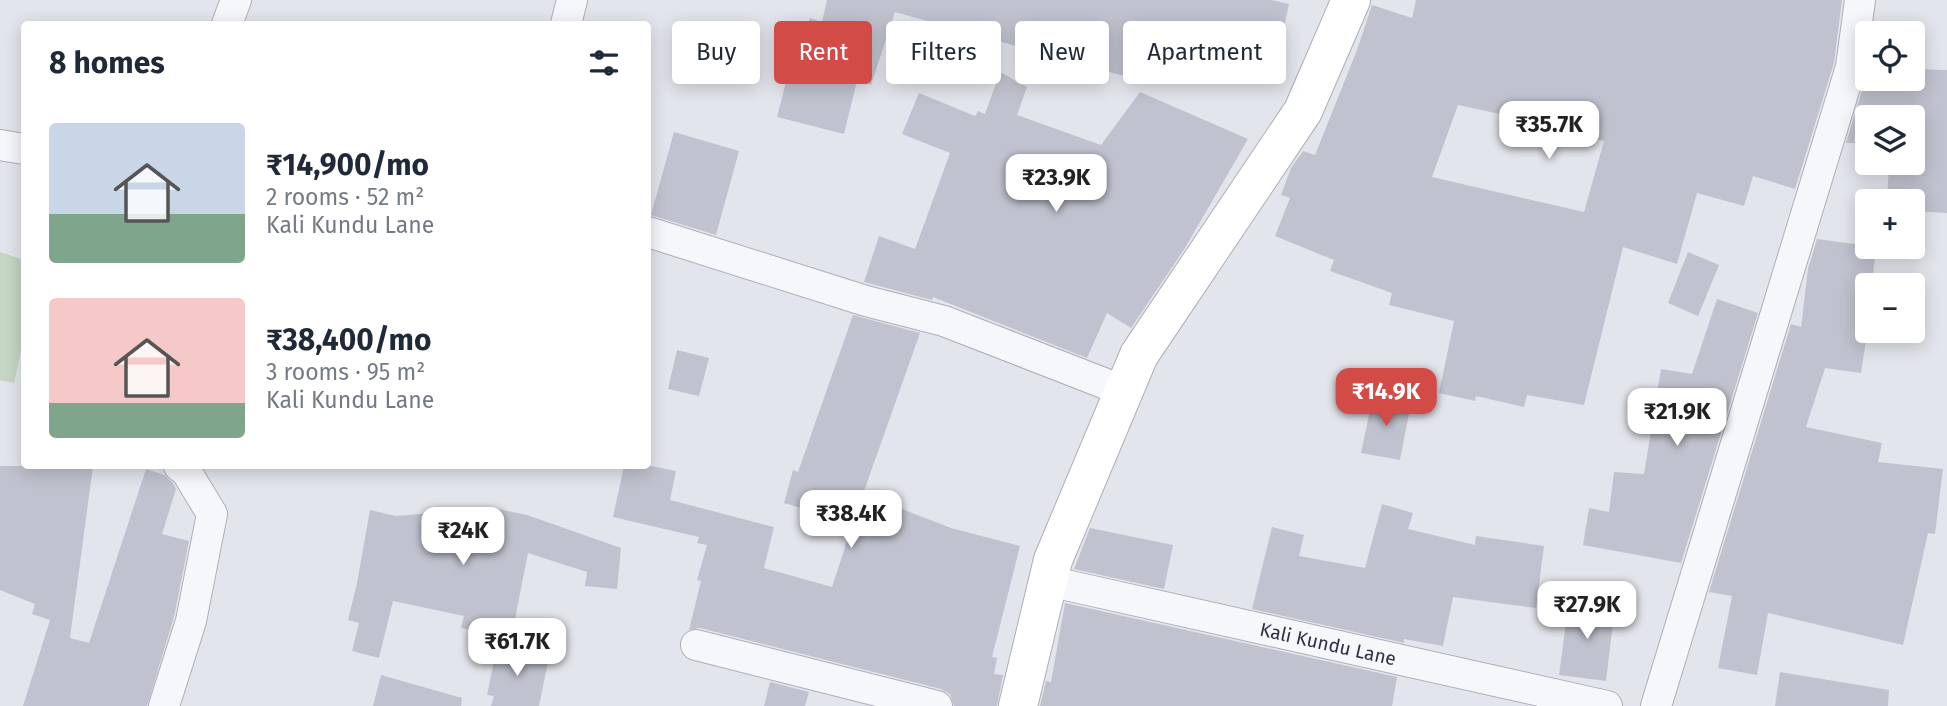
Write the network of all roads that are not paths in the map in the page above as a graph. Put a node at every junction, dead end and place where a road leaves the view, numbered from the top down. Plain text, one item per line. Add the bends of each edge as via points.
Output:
1 (236, 0) edge
2 (572, 0) edge
3 (1352, 0) edge
4 (1860, 0) edge
5 (228, 21) edge
6 (567, 21) edge
7 (0, 145) edge
8 (21, 148) edge
9 (651, 233) edge
10 (1124, 391) junction
11 (183, 469) edge
12 (1048, 581) junction
13 (696, 645) dead end
14 (164, 706) edge
15 (937, 706) edge
16 (1018, 706) edge
17 (1607, 706) edge
18 (1656, 706) edge

1 - 5 street
2 - 6 street
3 - 10 main road via 1303,111 1139,355
4 - 18 street via 1851,67
7 - 8 street
9 - 10 street via 944,321
10 - 12 main road
11 - 14 street via 212,514 191,621
12 - 16 main road
12 - 17 street, Kali Kundu Lane
13 - 15 street

